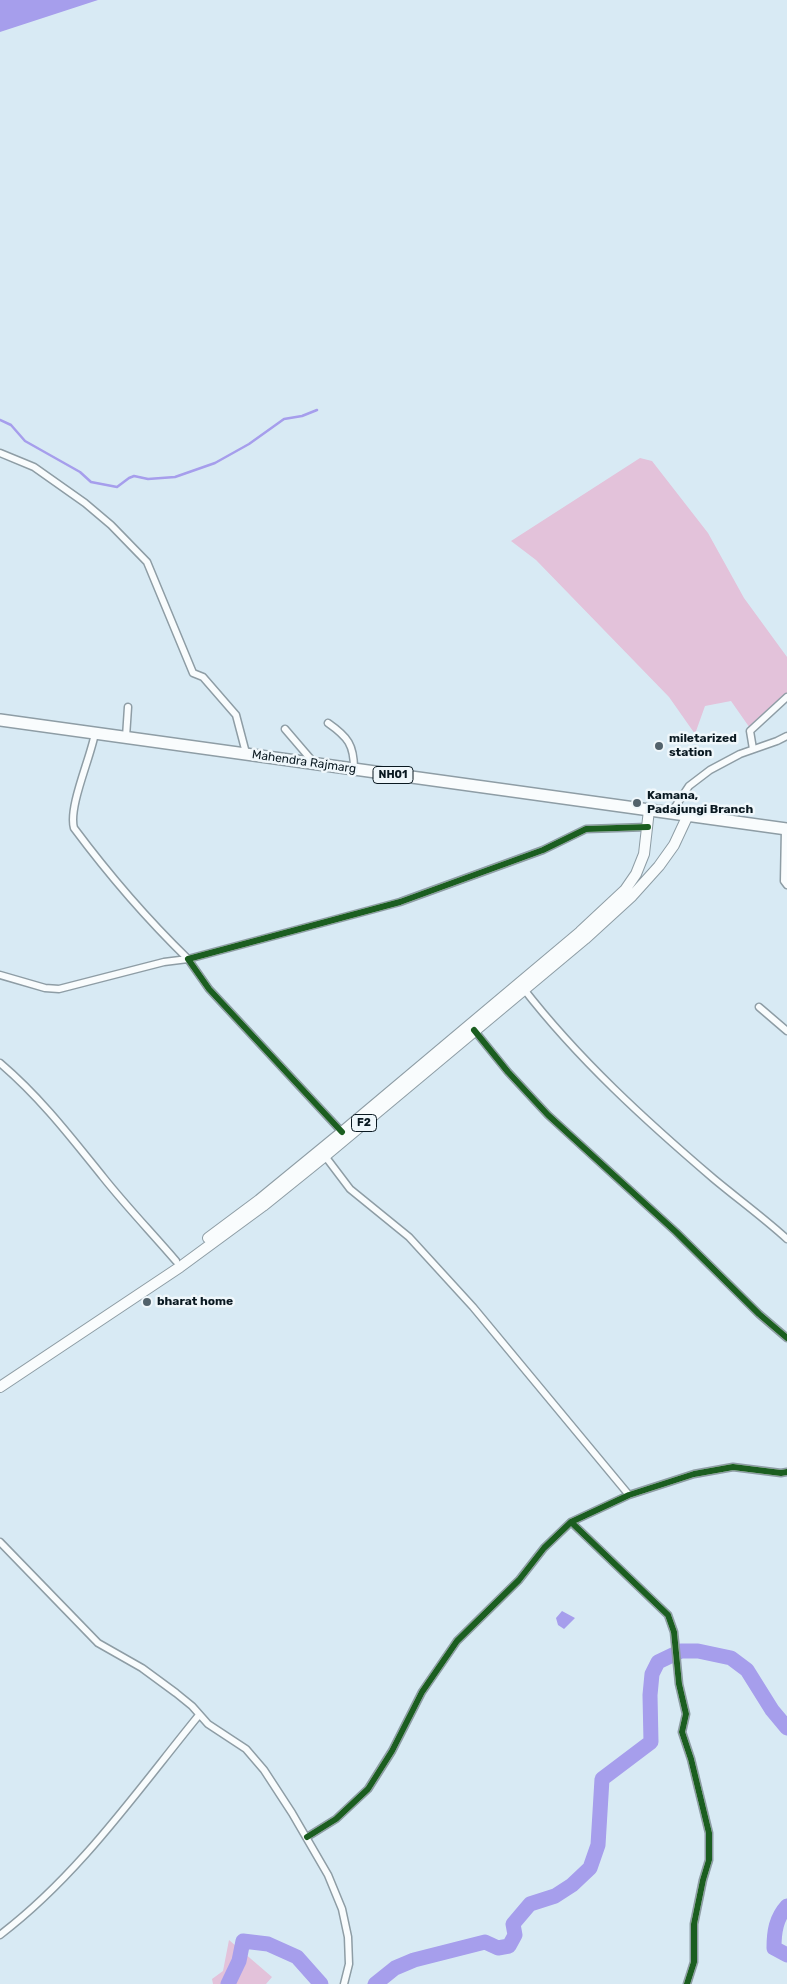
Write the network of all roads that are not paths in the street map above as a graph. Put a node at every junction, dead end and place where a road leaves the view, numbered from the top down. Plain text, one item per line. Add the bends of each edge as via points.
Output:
1 (0, 453) edge
2 (787, 697) edge
3 (128, 707) dead end
4 (0, 720) edge
5 (328, 723) dead end
6 (285, 729) dead end
7 (95, 733) junction
8 (787, 736) edge
9 (126, 737) junction
10 (753, 749) junction
11 (246, 753) junction
12 (316, 764) junction
13 (354, 769) junction
14 (649, 810) junction
15 (671, 813) junction
16 (688, 815) junction
17 (648, 827) junction
18 (786, 829) edge
19 (787, 886) edge
20 (188, 959) junction
21 (0, 975) edge
22 (523, 988) junction
23 (759, 1006) dead end
24 (474, 1030) junction
25 (787, 1031) edge
26 (0, 1063) edge
27 (342, 1132) junction
28 (325, 1156) junction
29 (787, 1239) edge
30 (176, 1261) junction
31 (787, 1338) edge
32 (0, 1379) edge
33 (0, 1387) edge
34 (787, 1472) edge
35 (629, 1495) junction
36 (571, 1522) junction
37 (0, 1542) edge
38 (200, 1716) junction
39 (307, 1837) junction
40 (0, 1935) edge
41 (344, 1984) edge
42 (687, 1984) edge

1 - 11 street via 34,467 85,502 147,562 193,673 203,676 236,715
2 - 10 street via 750,731
3 - 9 street
4 - 7 highway, Mahendra Rajmarg / NH01
5 - 13 street via 348,741 354,752
6 - 12 street
7 - 9 highway, Mahendra Rajmarg / NH01
7 - 20 street via 72,822 74,828 132,902
8 - 10 street
9 - 11 highway, Mahendra Rajmarg / NH01
10 - 15 street via 727,760 688,786
11 - 12 highway, Mahendra Rajmarg / NH01
12 - 13 highway, Mahendra Rajmarg / NH01
13 - 14 highway, Mahendra Rajmarg / NH01
14 - 15 highway, Mahendra Rajmarg / NH01
14 - 17 main road, F2
15 - 16 highway, Mahendra Rajmarg / NH01
16 - 18 highway, Mahendra Rajmarg / NH01
16 - 22 main road, F2 via 669,852 632,896
17 - 20 street via 586,829 543,850 400,902
17 - 27 main road, F2 via 644,854 625,890 580,932
18 - 19 street via 784,881
20 - 21 street via 164,962 59,989
20 - 27 street via 209,989
22 - 24 main road, F2
22 - 29 street via 552,1026 617,1091 683,1152
23 - 25 street
24 - 28 main road, F2
24 - 31 street via 548,1115
26 - 30 street via 51,1112
27 - 30 main road, F2 via 259,1200
28 - 33 main road, F2 via 180,1267
28 - 35 street via 350,1189 409,1238 473,1307
30 - 32 main road, F2
34 - 35 street via 733,1467 694,1474
35 - 36 street
36 - 39 street via 544,1548 519,1580 457,1641 422,1692 368,1790 336,1819
36 - 42 street via 668,1615 674,1632 679,1684 686,1714 682,1732 709,1834 710,1860 694,1924 694,1962
37 - 38 street via 98,1643 142,1668 192,1706
38 - 39 street via 219,1733 246,1749 280,1793
38 - 40 street via 79,1861
39 - 41 street via 342,1909 349,1964

